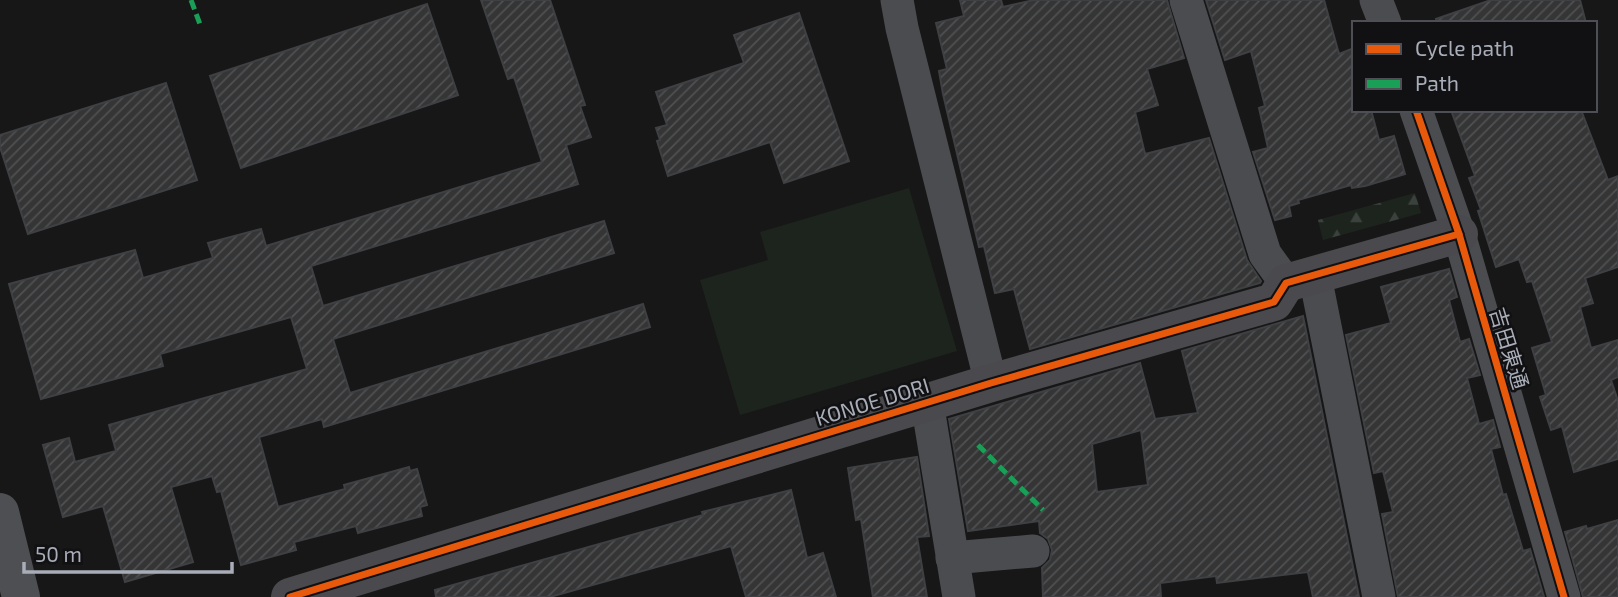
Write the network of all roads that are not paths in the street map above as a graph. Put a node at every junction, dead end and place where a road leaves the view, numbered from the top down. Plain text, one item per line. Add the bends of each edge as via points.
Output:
1 (897, 0) edge
2 (1186, 0) edge
3 (1376, 0) edge
4 (1384, 21) edge
5 (1417, 112) edge
6 (1458, 234) junction
7 (1301, 280) junction
8 (991, 383) junction
9 (927, 402) junction
10 (0, 512) edge
11 (1033, 551) dead end
12 (952, 558) junction
13 (21, 597) edge
14 (290, 597) edge
15 (959, 597) edge
16 (1380, 597) edge
17 (1564, 597) edge

1 - 8 street
2 - 7 street via 1265,254
3 - 4 street
5 - 6 street, 吉田東通
6 - 7 street, KONOE DORI
6 - 17 street, 吉田東通
7 - 8 street, KONOE DORI via 1274,302
7 - 16 street
8 - 9 street, KONOE DORI
9 - 12 street
9 - 14 street, KONOE DORI
10 - 13 main road
11 - 12 street
12 - 15 street

